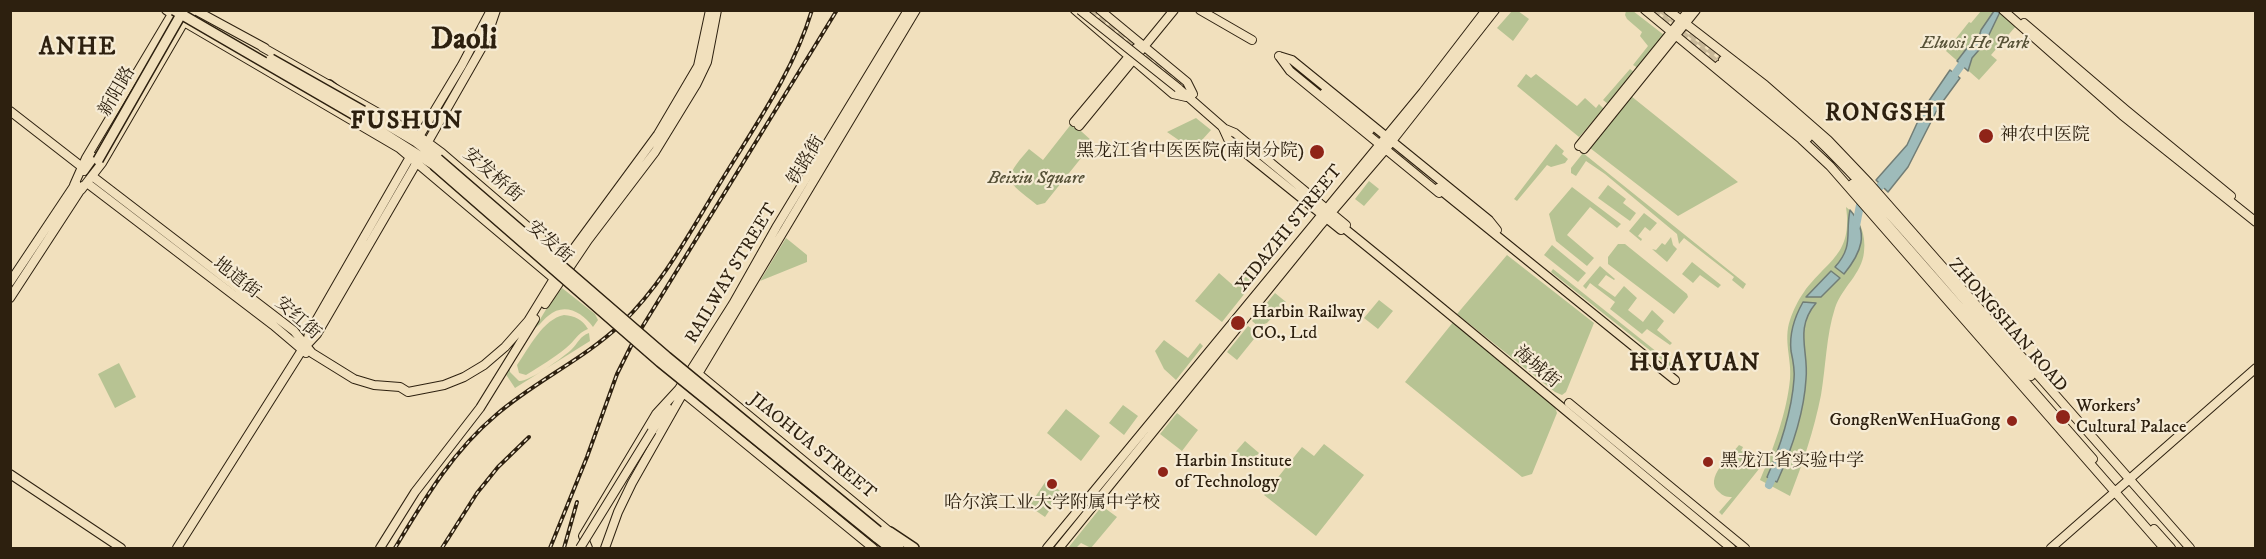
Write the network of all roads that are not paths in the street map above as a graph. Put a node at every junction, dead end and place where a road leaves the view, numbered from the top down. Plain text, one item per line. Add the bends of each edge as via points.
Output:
1 (185, 10) edge
2 (194, 10) edge
3 (494, 10) edge
4 (710, 10) edge
5 (717, 10) edge
6 (908, 10) edge
7 (916, 10) edge
8 (1075, 10) edge
9 (1080, 10) edge
10 (1100, 10) edge
11 (1167, 10) edge
12 (1173, 10) edge
13 (1200, 10) edge
14 (1486, 10) edge
15 (1495, 10) edge
16 (1645, 10) edge
17 (1668, 10) edge
18 (1689, 10) edge
19 (1696, 10) edge
20 (2003, 10) edge
21 (2010, 10) edge
22 (173, 11) edge
23 (2019, 21) junction
24 (184, 22) junction
25 (1683, 23) junction
26 (1674, 34) junction
27 (1252, 40) dead end
28 (1142, 45) junction
29 (262, 47) junction
30 (1279, 56) junction
31 (1131, 58) junction
32 (262, 69) junction
33 (329, 85) junction
34 (1765, 85) junction
35 (1190, 96) junction
36 (1768, 97) junction
37 (320, 100) junction
38 (1776, 106) junction
39 (441, 109) tunnel mouth
40 (10, 113) edge
41 (362, 114) junction
42 (390, 114) dead end
43 (1076, 124) dead end
44 (1223, 128) junction
45 (1370, 130) tunnel mouth
46 (375, 138) dead end
47 (1389, 138) junction
48 (418, 139) junction
49 (403, 144) junction
50 (426, 145) junction
51 (1582, 147) dead end
52 (1382, 148) junction
53 (96, 158) junction
54 (414, 160) junction
55 (436, 162) junction
56 (82, 168) junction
57 (89, 180) junction
58 (77, 188) junction
59 (1438, 188) dead end
60 (1862, 190) junction
61 (1312, 202) dead end
62 (1877, 207) junction
63 (1326, 214) junction
64 (2256, 216) edge
65 (2256, 222) edge
66 (1339, 224) dead end
67 (1508, 243) junction
68 (364, 245) tunnel mouth
69 (569, 262) junction
70 (556, 281) junction
71 (10, 282) edge
72 (10, 298) edge
73 (1450, 314) junction
74 (305, 347) junction
75 (2256, 368) edge
76 (695, 371) junction
77 (1675, 380) dead end
78 (681, 391) junction
79 (1569, 403) dead end
80 (654, 432) junction
81 (10, 474) edge
82 (2122, 485) junction
83 (882, 542) edge
84 (121, 549) edge
85 (177, 549) edge
86 (380, 549) edge
87 (580, 549) edge
88 (587, 549) edge
89 (605, 549) edge
90 (899, 549) edge
91 (905, 549) edge
92 (914, 549) edge
93 (1047, 549) edge
94 (1059, 549) edge
95 (1731, 549) edge
96 (1745, 549) edge
97 (2051, 549) edge
98 (2164, 549) edge
99 (2171, 549) edge
100 (2184, 549) edge
101 (2190, 549) edge

1 - 41 highway, 安发街, bridge
1 - 53 highway, 新阳路, bridge
2 - 24 highway
2 - 29 main road
3 - 39 main road
3 - 48 main road
3 - 50 main road via 485,42
4 - 69 main road via 695,73 646,152
5 - 69 main road via 707,62 696,85 655,152
6 - 76 main road, RAILWAY STREET
7 - 76 main road, 铁路街
8 - 31 main road
9 - 35 main road, bridge
10 - 28 main road
11 - 28 main road
12 - 28 main road
13 - 27 main road
14 - 47 main road, XIDAZHI STREET
15 - 47 main road, XIDAZHI STREET
16 - 26 main road
17 - 25 main road
18 - 25 main road
19 - 25 main road
20 - 23 main road
21 - 23 main road
22 - 24 highway via 178,21
22 - 41 highway, 安发街, bridge
22 - 53 highway, 新阳路
22 - 56 main road, 新阳路
23 - 64 main road
23 - 65 main road via 2122,115
24 - 32 main road
24 - 57 main road, 新阳路
25 - 26 main road
25 - 34 main road
26 - 51 main road
26 - 60 main road via 1801,139 1840,177
28 - 31 main road
28 - 35 main road via 1187,82
29 - 33 main road
29 - 42 main road via 292,59
30 - 45 main road
30 - 47 main road via 1292,60
30 - 52 main road via 1290,71
31 - 35 main road via 1173,94
31 - 43 main road
32 - 37 main road
32 - 46 main road
33 - 41 highway
33 - 48 main road
34 - 36 main road
34 - 60 main road via 1853,167
35 - 44 main road
36 - 38 main road
36 - 38 main road via 1721,62
37 - 41 highway
37 - 54 main road
38 - 60 main road via 1810,132
40 - 56 main road
41 - 48 highway, 安发街
41 - 49 highway, 安发街
44 - 61 main road
44 - 63 main road via 1235,134
47 - 52 main road, XIDAZHI STREET
47 - 67 main road via 1489,220
48 - 50 highway, 安发街
49 - 54 highway
49 - 55 highway, 安发街
50 - 55 highway, 安发街
50 - 69 main road, 安发桥街
52 - 63 main road, XIDAZHI STREET
52 - 67 main road via 1483,228
53 - 58 main road, 新阳路
54 - 55 highway
54 - 70 main road
54 - 74 main road via 329,315
55 - 83 highway, 安发街, bridge via 669,369
56 - 58 main road, 新阳路
57 - 58 main road, 新阳路
57 - 74 main road, 地道街
58 - 71 main road, 新阳路
58 - 72 main road, 新阳路
59 - 67 main road
60 - 62 main road
60 - 62 main road
62 - 82 main road, ZHONGSHAN ROAD
62 - 82 main road
63 - 73 main road via 1444,303
63 - 93 main road, XIDAZHI STREET
63 - 94 main road, XIDAZHI STREET
66 - 73 main road, 海城街
67 - 77 main road
68 - 74 main road
69 - 70 main road
70 - 74 main road, 地道街 via 528,321 484,365 431,389 408,392 356,384 310,357
70 - 86 main road via 480,408 415,492
73 - 95 main road, 海城街
74 - 85 main road
75 - 82 main road
76 - 78 main road, 铁路街
76 - 83 main road, JIAOHUA STREET
78 - 80 main road
78 - 83 main road, JIAOHUA STREET
78 - 88 main road via 656,414 582,536
78 - 89 main road, 铁路街 via 623,499
79 - 96 main road, 海城街
80 - 87 main road, bridge
80 - 88 main road, bridge
81 - 84 main road
82 - 97 main road
82 - 98 main road
82 - 99 main road, ZHONGSHAN ROAD
82 - 100 main road, ZHONGSHAN ROAD
82 - 101 main road
83 - 90 highway, JIAOHUA STREET
83 - 91 highway
83 - 92 highway, JIAOHUA STREET

